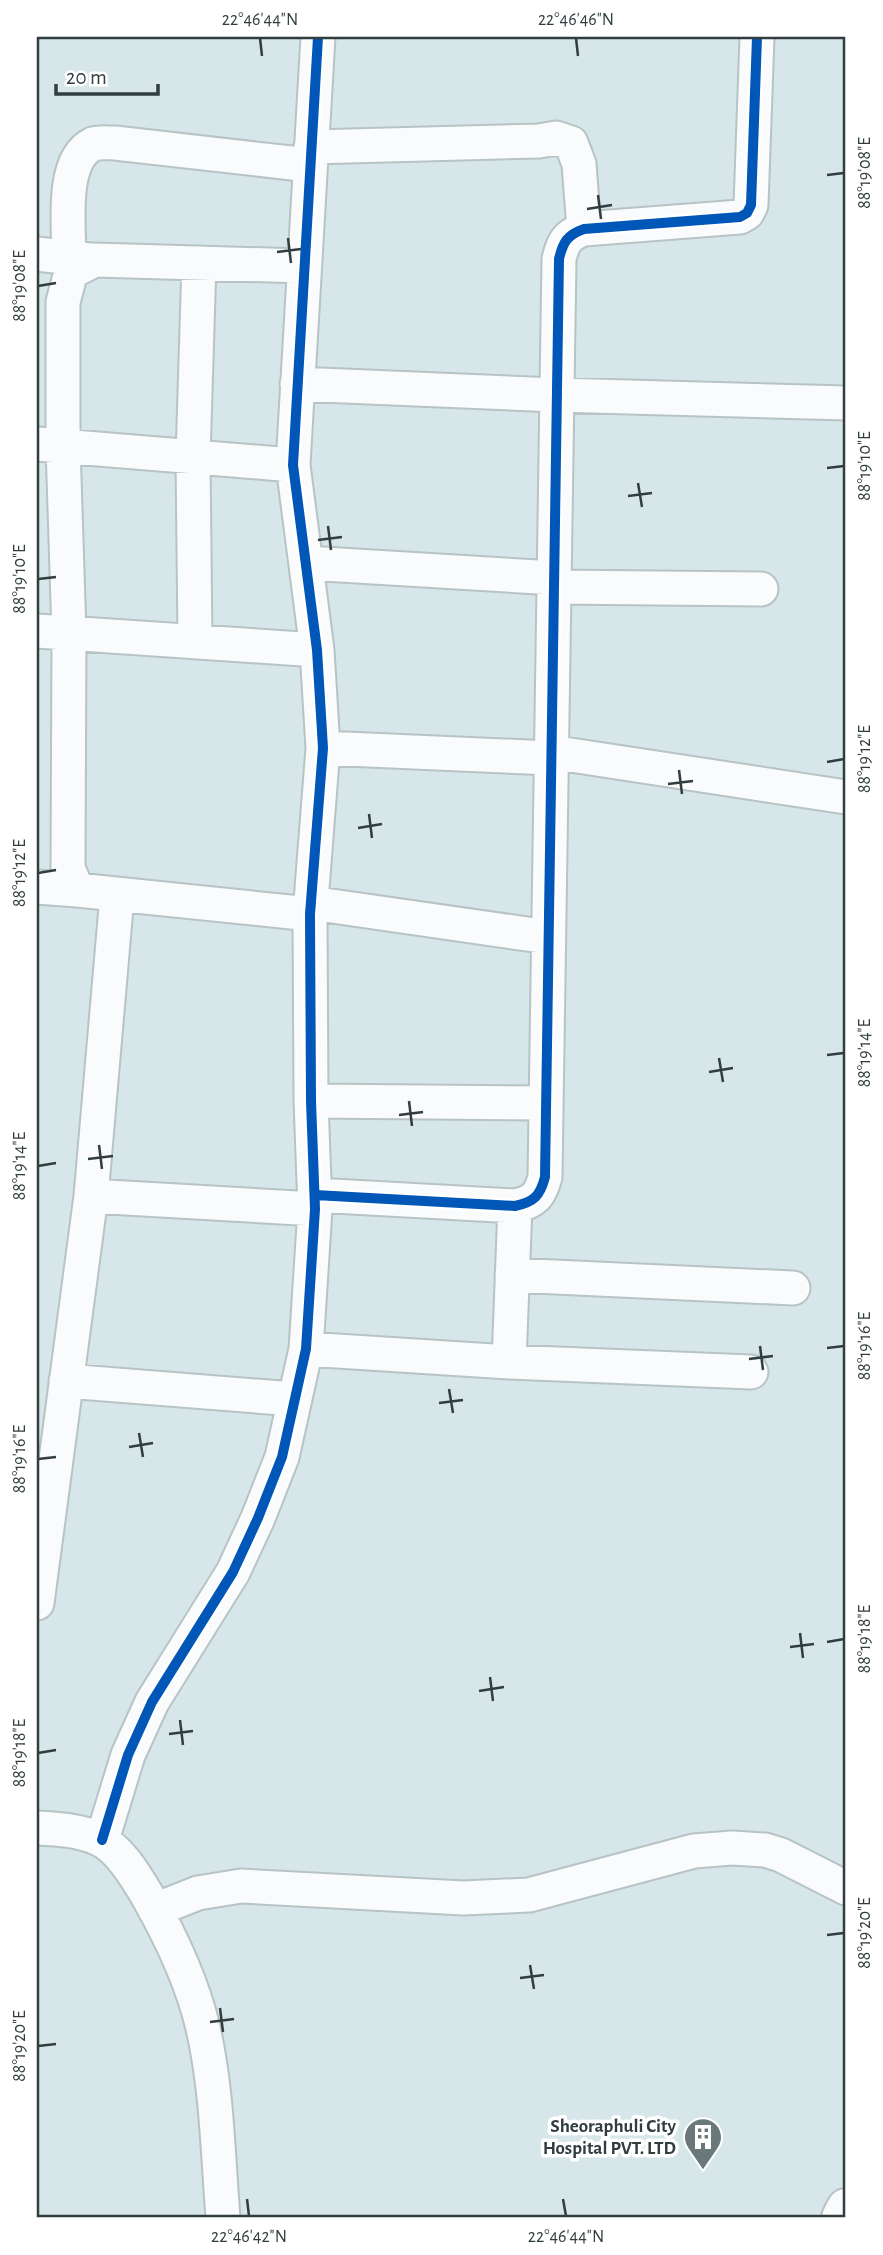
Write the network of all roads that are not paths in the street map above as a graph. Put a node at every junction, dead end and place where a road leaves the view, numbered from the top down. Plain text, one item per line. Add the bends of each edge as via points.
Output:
1 (318, 37) edge
2 (757, 37) edge
3 (310, 156) junction
4 (584, 229) junction
5 (67, 257) edge
6 (199, 263) junction
7 (303, 266) junction
8 (297, 384) junction
9 (556, 395) junction
10 (846, 403) edge
11 (50, 445) edge
12 (192, 457) junction
13 (293, 466) junction
14 (307, 563) junction
15 (553, 583) junction
16 (761, 589) dead end
17 (53, 632) edge
18 (195, 642) junction
19 (317, 650) junction
20 (323, 748) junction
21 (551, 755) junction
22 (846, 797) edge
23 (37, 887) edge
24 (78, 890) junction
25 (117, 896) junction
26 (311, 909) junction
27 (548, 937) junction
28 (311, 1101) junction
29 (546, 1103) junction
30 (91, 1196) junction
31 (315, 1202) junction
32 (515, 1206) junction
33 (512, 1275) junction
34 (793, 1288) dead end
35 (306, 1349) junction
36 (509, 1362) junction
37 (751, 1372) dead end
38 (66, 1381) junction
39 (294, 1399) junction
40 (47, 1448) edge
41 (37, 1603) edge
42 (37, 1828) edge
43 (102, 1840) junction
44 (846, 1888) edge
45 (155, 1910) junction
46 (846, 2208) edge
47 (223, 2218) edge
48 (841, 2218) edge

1 - 3 street
2 - 4 street via 751,205 747,213
3 - 4 street via 555,138 571,143 579,164
3 - 5 street via 94,143 78,156 69,186
3 - 7 street
4 - 9 street via 563,243 559,259
5 - 6 street
5 - 11 street via 72,272 63,302
6 - 7 street
6 - 12 street
7 - 8 street
8 - 9 street
8 - 13 street
9 - 10 street
9 - 15 street
11 - 12 street
11 - 17 street
12 - 13 street
12 - 18 street
13 - 14 street
14 - 15 street
14 - 19 street
15 - 16 street
15 - 21 street
17 - 18 street
17 - 24 street via 68,869
18 - 19 street
19 - 20 street
20 - 21 street
20 - 26 street
21 - 22 street
21 - 27 street
23 - 24 street
24 - 25 street
25 - 26 street
25 - 30 street
26 - 27 street
26 - 28 street
27 - 29 street
28 - 29 street
28 - 31 street
29 - 32 street via 541,1194 530,1203
30 - 31 street
30 - 38 street
31 - 32 street
31 - 35 street
32 - 33 street
33 - 34 street
33 - 36 street
35 - 36 street
35 - 39 street
36 - 37 street
38 - 39 street
38 - 40 street
39 - 43 street via 282,1457 258,1518 233,1572 152,1702 128,1755
40 - 41 street
42 - 43 street via 69,1830
43 - 45 street via 131,1867
44 - 45 street via 781,1855 732,1848 694,1851 528,1895 463,1898 241,1886 198,1893
45 - 47 street via 186,1973 202,2027
46 - 48 main road

